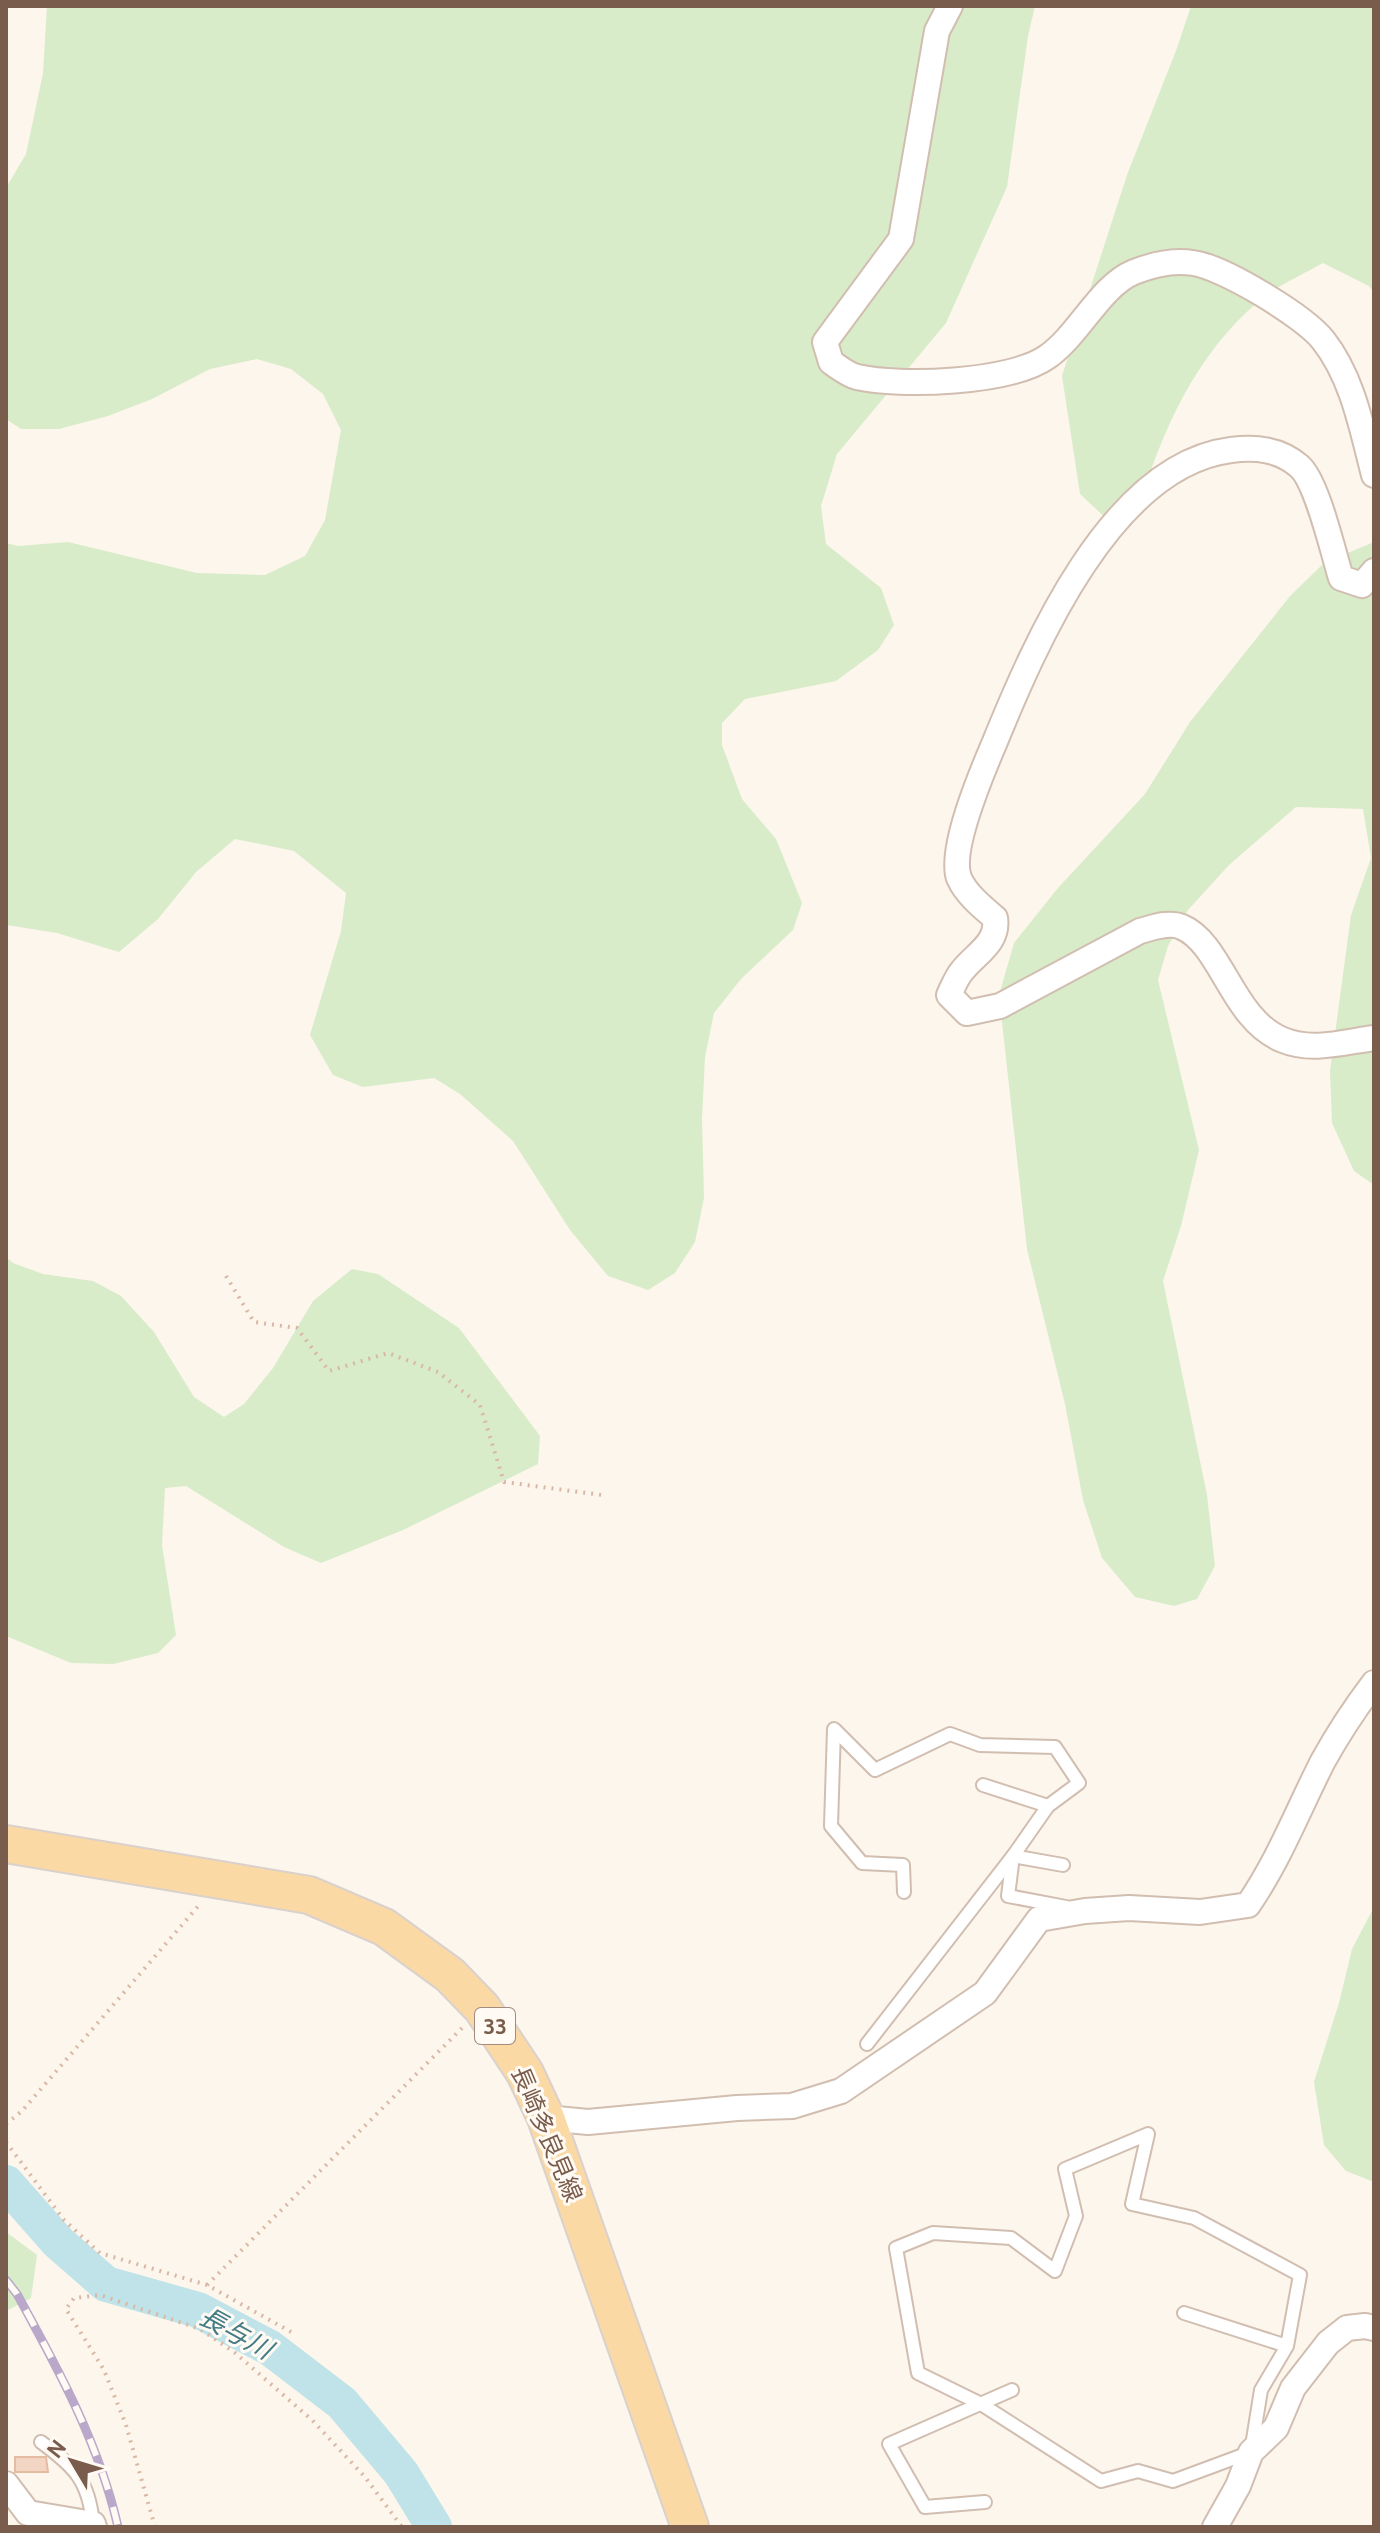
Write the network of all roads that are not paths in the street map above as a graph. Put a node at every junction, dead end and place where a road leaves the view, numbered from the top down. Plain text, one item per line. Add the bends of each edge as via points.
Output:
1 (950, 6) edge
2 (1374, 475) edge
3 (1374, 571) edge
4 (1374, 1038) edge
5 (1374, 1683) edge
6 (983, 1785) dead end
7 (1048, 1806) junction
8 (6, 1844) edge
9 (1013, 1856) junction
10 (1063, 1865) dead end
11 (904, 1892) dead end
12 (1085, 1911) junction
13 (867, 2044) dead end
14 (546, 2118) junction
15 (1184, 2313) dead end
16 (1374, 2328) edge
17 (1287, 2346) junction
18 (1012, 2390) dead end
19 (981, 2404) junction
20 (41, 2442) dead end
21 (1251, 2452) junction
22 (6, 2484) edge
23 (985, 2502) dead end
24 (94, 2526) edge
25 (690, 2527) edge
26 (1215, 2527) edge

1 - 2 street via 937,31 901,239 825,342 831,362 854,377 914,381 999,376 1046,358 1131,273 1162,263 1195,263 1254,288 1323,339 1353,393
3 - 4 street via 1362,585 1341,578 1315,489 1301,467 1279,452 1221,451 1175,469 1133,501 1078,571 1019,683 977,784 960,838 959,876 997,927 949,995 967,1013 1000,1006 1140,931 1181,926 1201,942 1251,1019 1282,1040 1311,1047
5 - 12 street via 1324,1759 1269,1875 1248,1905 1200,1912
6 - 7 lane
7 - 9 lane
7 - 11 lane via 1079,1783 1055,1747 980,1745 950,1734 875,1770 834,1729 831,1826 862,1863 903,1865
8 - 14 main road, 長崎多良見線 / 33 via 309,1895 384,1927 450,1975 482,2008 525,2073
9 - 10 lane
9 - 12 lane via 1008,1896
9 - 13 lane
12 - 14 street via 1039,1919 985,1993 841,2091 792,2106 588,2122
14 - 25 main road, 長崎多良見線 / 33
15 - 17 lane
16 - 21 street via 1347,2328 1328,2343 1293,2388 1276,2428
17 - 19 lane via 1300,2275 1194,2218 1132,2204 1148,2134 1065,2169 1076,2216 1055,2271 1011,2238 933,2233 896,2248 918,2373
17 - 21 lane via 1261,2390
18 - 19 lane
19 - 21 lane via 1101,2481 1138,2471 1173,2481
19 - 23 lane via 889,2444 925,2507
20 - 24 lane via 82,2478
21 - 26 street
22 - 24 street via 28,2513

